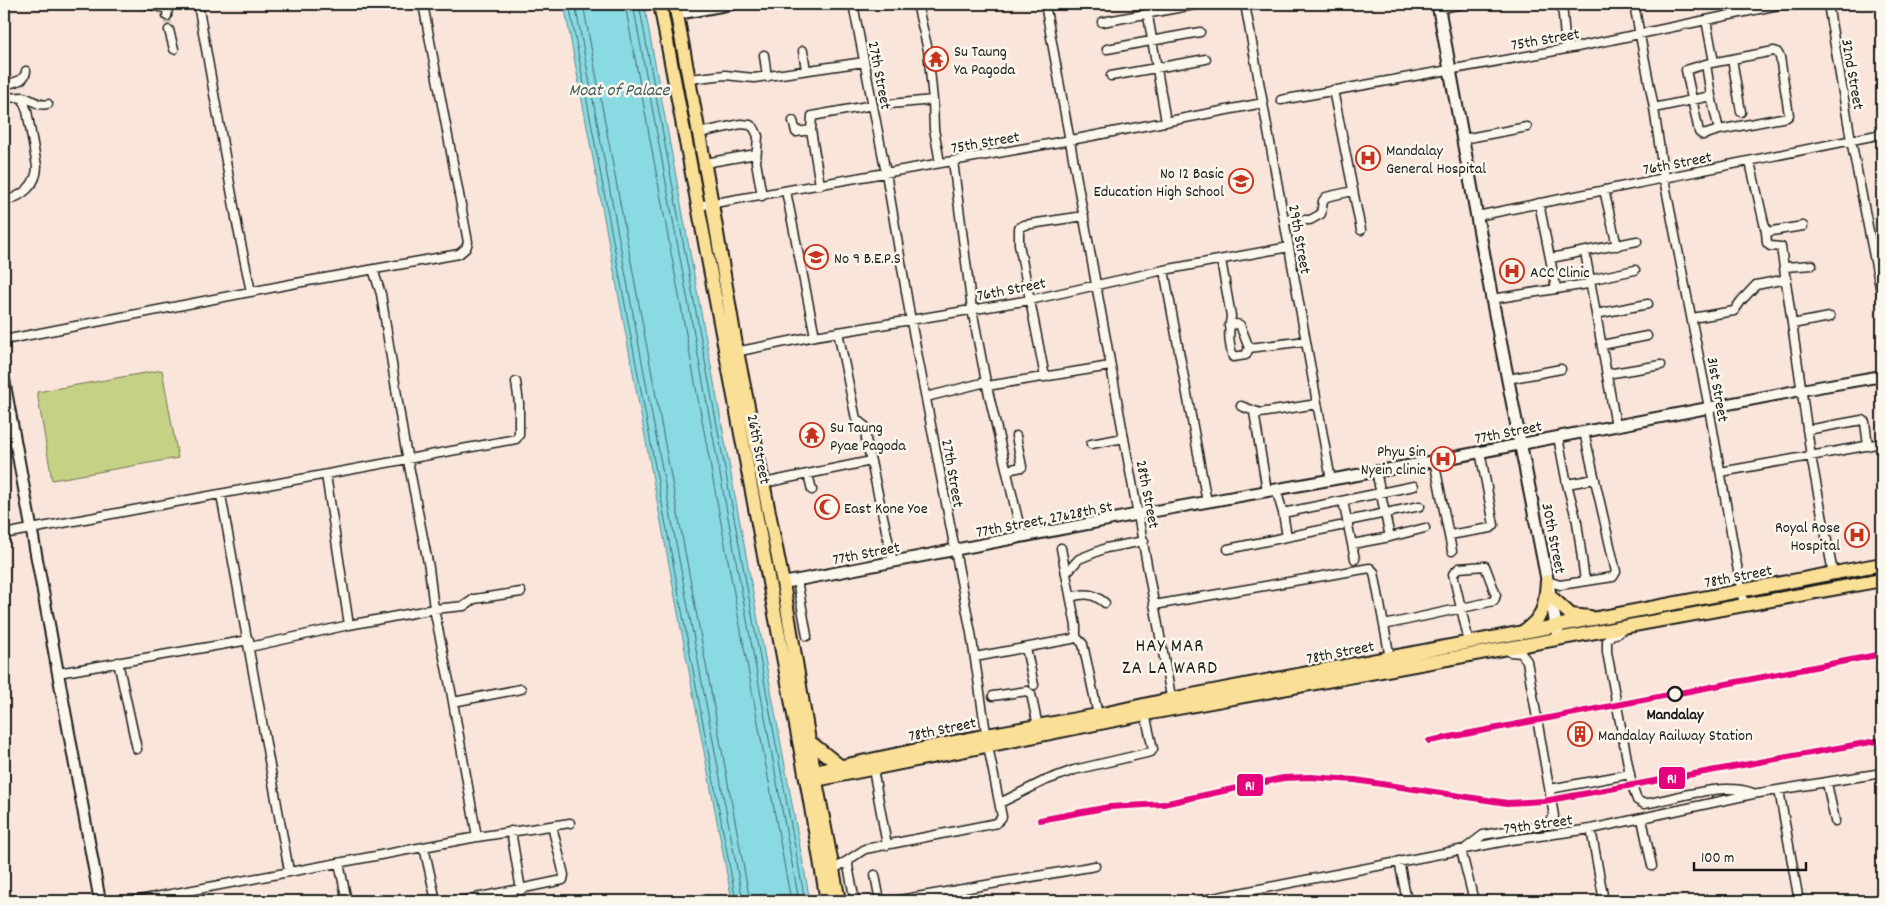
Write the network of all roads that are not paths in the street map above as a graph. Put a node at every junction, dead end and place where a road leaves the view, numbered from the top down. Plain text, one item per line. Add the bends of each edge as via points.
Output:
1 (145, 4) edge
2 (198, 4) edge
3 (423, 4) edge
4 (660, 4) edge
5 (732, 4) edge
6 (853, 4) edge
7 (918, 4) edge
8 (1046, 4) edge
9 (1146, 4) edge
10 (1199, 4) edge
11 (1244, 4) edge
12 (1462, 4) edge
13 (1562, 4) edge
14 (1634, 4) edge
15 (1783, 4) edge
16 (1828, 4) edge
17 (1439, 6) edge
18 (1747, 7) edge
19 (169, 9) edge
20 (676, 9) edge
21 (1148, 13) junction
22 (1706, 20) junction
23 (1102, 22) dead end
24 (169, 30) tunnel mouth
25 (1200, 32) dead end
26 (1639, 33) junction
27 (1153, 40) junction
28 (1566, 48) junction
29 (174, 49) dead end
30 (1107, 49) dead end
31 (803, 51) dead end
32 (764, 55) dead end
33 (1206, 59) dead end
34 (1732, 59) junction
35 (864, 62) junction
36 (1710, 63) junction
37 (1157, 68) junction
38 (1451, 69) junction
39 (806, 70) junction
40 (26, 71) dead end
41 (1111, 76) dead end
42 (767, 77) junction
43 (689, 79) junction
44 (4, 85) edge
45 (1333, 90) junction
46 (1711, 96) junction
47 (22, 97) junction
48 (4, 98) edge
49 (1691, 99) junction
50 (933, 100) junction
51 (1281, 100) dead end
52 (1262, 103) junction
53 (48, 104) dead end
54 (890, 104) dead end
55 (873, 105) junction
56 (1654, 108) junction
57 (1741, 112) dead end
58 (793, 121) dead end
59 (1166, 122) junction
60 (1527, 128) dead end
61 (811, 130) junction
62 (1719, 130) junction
63 (699, 132) junction
64 (1882, 134) edge
65 (1463, 139) junction
66 (1071, 140) junction
67 (1851, 140) junction
68 (756, 154) junction
69 (953, 161) junction
70 (1750, 162) junction
71 (705, 163) junction
72 (940, 163) junction
73 (886, 173) junction
74 (1664, 178) junction
75 (820, 185) junction
76 (1604, 190) junction
77 (786, 191) junction
78 (1353, 191) junction
79 (762, 196) junction
80 (4, 201) edge
81 (1539, 203) junction
82 (712, 204) junction
83 (698, 206) junction
84 (1084, 216) junction
85 (1477, 216) junction
86 (1284, 220) junction
87 (1803, 226) dead end
88 (1361, 230) dead end
89 (1766, 232) junction
90 (1637, 241) dead end
91 (1289, 246) junction
92 (1617, 246) junction
93 (1585, 252) junction
94 (1551, 258) junction
95 (1220, 260) junction
96 (1812, 264) dead end
97 (1785, 267) junction
98 (1880, 268) edge
99 (373, 269) junction
100 (1164, 270) junction
101 (1635, 270) dead end
102 (1787, 279) junction
103 (1590, 282) junction
104 (1097, 284) junction
105 (1556, 288) junction
106 (250, 292) junction
107 (1882, 297) edge
108 (1492, 299) junction
109 (1030, 300) junction
110 (1648, 304) dead end
111 (972, 309) junction
112 (1596, 314) junction
113 (1830, 316) dead end
114 (1692, 318) junction
115 (910, 321) junction
116 (1792, 324) junction
117 (1228, 326) junction
118 (838, 332) junction
119 (815, 336) junction
120 (1647, 336) dead end
121 (4, 340) edge
122 (1306, 340) junction
123 (1602, 344) junction
124 (1249, 348) junction
125 (731, 352) junction
126 (1661, 365) dead end
127 (1110, 366) junction
128 (1561, 369) dead end
129 (1607, 374) junction
130 (1882, 376) edge
131 (1044, 377) junction
132 (1508, 379) junction
133 (4, 380) edge
134 (516, 382) dead end
135 (986, 384) junction
136 (1801, 390) junction
137 (926, 397) junction
138 (1317, 404) junction
139 (1241, 406) dead end
140 (1709, 408) junction
141 (1254, 412) junction
142 (1616, 426) junction
143 (1807, 430) junction
144 (1584, 432) junction
145 (1016, 436) dead end
146 (1558, 437) junction
147 (1124, 438) junction
148 (1882, 443) edge
149 (1091, 444) dead end
150 (1520, 444) junction
151 (1868, 446) junction
152 (1480, 451) junction
153 (1811, 456) junction
154 (408, 459) junction
155 (1434, 460) junction
156 (871, 461) junction
157 (1007, 470) junction
158 (1376, 472) junction
159 (1721, 472) junction
160 (808, 474) junction
161 (326, 475) junction
162 (1595, 479) junction
163 (1331, 480) junction
164 (764, 482) junction
165 (1567, 484) junction
166 (1414, 486) dead end
167 (812, 490) dead end
168 (1272, 490) junction
169 (1382, 493) junction
170 (221, 495) junction
171 (1343, 501) junction
172 (1207, 502) junction
173 (1420, 506) dead end
174 (1283, 513) junction
175 (1139, 514) junction
176 (1385, 514) junction
177 (1343, 524) junction
178 (1425, 528) dead end
179 (31, 529) junction
180 (4, 534) edge
181 (1449, 535) junction
182 (1286, 536) junction
183 (1022, 537) junction
184 (1390, 537) junction
185 (1144, 541) junction
186 (1352, 544) junction
187 (1061, 548) dead end
188 (1228, 549) dead end
189 (1452, 550) dead end
190 (954, 551) junction
191 (1355, 559) dead end
192 (893, 562) junction
193 (1882, 564) edge
194 (1833, 572) junction
195 (1066, 573) junction
196 (797, 580) junction
197 (1882, 580) edge
198 (1547, 581) junction
199 (1586, 581) junction
200 (782, 583) junction
201 (1742, 591) junction
202 (521, 592) dead end
203 (1070, 596) junction
204 (1550, 596) junction
205 (1105, 603) dead end
206 (1154, 605) junction
207 (1744, 605) junction
208 (434, 609) junction
209 (1461, 609) junction
210 (1673, 618) junction
211 (1594, 619) junction
212 (349, 625) junction
213 (1384, 626) junction
214 (1521, 633) junction
215 (1558, 633) junction
216 (807, 636) dead end
217 (1076, 637) junction
218 (1469, 642) junction
219 (249, 643) junction
220 (1026, 648) junction
221 (975, 657) junction
222 (1390, 658) junction
223 (1443, 660) junction
224 (118, 662) junction
225 (58, 673) junction
226 (1034, 685) dead end
227 (521, 689) dead end
228 (993, 696) dead end
229 (453, 702) junction
230 (1172, 704) junction
231 (1145, 714) junction
232 (1098, 715) junction
233 (1038, 726) junction
234 (987, 740) junction
235 (810, 742) junction
236 (137, 749) dead end
237 (840, 766) junction
238 (873, 769) junction
239 (1882, 773) edge
240 (1630, 774) junction
241 (810, 777) junction
242 (1827, 783) junction
243 (1550, 789) junction
244 (1779, 790) junction
245 (1753, 794) junction
246 (1000, 803) junction
247 (1642, 819) junction
248 (1835, 821) dead end
249 (570, 823) dead end
250 (552, 826) junction
251 (1591, 829) junction
252 (511, 832) junction
253 (477, 837) junction
254 (887, 845) junction
255 (424, 847) junction
256 (1463, 849) junction
257 (849, 860) junction
258 (1399, 861) junction
259 (339, 863) junction
260 (1095, 866) dead end
261 (1652, 866) dead end
262 (833, 870) junction
263 (289, 871) junction
264 (875, 875) dead end
265 (521, 890) junction
266 (1210, 900) edge
267 (100, 901) edge
268 (134, 901) edge
269 (347, 901) edge
270 (436, 901) edge
271 (461, 901) edge
272 (827, 901) edge
273 (839, 901) edge
274 (855, 901) edge
275 (880, 901) edge
276 (894, 901) edge
277 (1198, 901) edge
278 (1407, 901) edge
279 (1474, 901) edge
280 (1604, 901) edge
281 (1799, 901) edge

1 - 19 street
2 - 106 street
3 - 99 street via 468,245 460,254
4 - 83 main road, 26th Street
5 - 20 street
6 - 35 street, 27th Street
7 - 50 street via 928,50
8 - 66 street, 28th Street
9 - 21 street
10 - 21 street
11 - 52 street, 29th Street
12 - 17 street
13 - 28 street
14 - 26 street
15 - 18 street, 75th Street
16 - 67 street, 32nd Street
17 - 38 main road, 30th Street
18 - 22 street, 75th Street
20 - 43 main road, 26th Street
21 - 23 street
21 - 27 street
22 - 26 street, 75th Street
22 - 36 street
24 - 29 street
25 - 27 street
26 - 28 street, 75th Street via 1578,51
26 - 56 street, 31st Street
27 - 30 street
27 - 37 street
28 - 38 street, 75th Street
31 - 39 street
32 - 42 street
33 - 37 street
34 - 36 street
34 - 57 street
34 - 62 street via 1778,52 1790,114
35 - 39 street
35 - 55 street, 27th Street
36 - 46 street
36 - 49 street via 1686,70
37 - 41 street
37 - 59 street
38 - 45 street, 75th Street
38 - 65 main road, 30th Street
39 - 42 street
40 - 44 street via 22,80
42 - 43 street
43 - 63 main road, 26th Street
45 - 51 street, 75th Street
45 - 78 street
46 - 49 street
46 - 62 street
47 - 48 street
47 - 53 street via 41,106
47 - 80 street via 37,173 20,196
49 - 56 street
49 - 62 street via 1700,134
50 - 54 street
50 - 72 street
52 - 59 street, 75th Street
52 - 86 street, 29th Street
55 - 61 street via 812,116
55 - 73 street, 27th Street
56 - 74 street, 31st Street
58 - 61 street via 796,132
59 - 66 street, 75th Street
60 - 65 street
61 - 75 street
63 - 68 street via 750,125 758,136
63 - 71 main road, 26th Street
64 - 67 street, 76th Street
65 - 85 main road, 30th Street
66 - 69 street, 75th Street
66 - 84 street, 28th Street
67 - 70 street, 76th Street
67 - 98 street, 32nd Street
68 - 71 street
68 - 79 street
69 - 72 street, 75th Street
69 - 111 street
70 - 74 street, 76th Street
70 - 89 street
71 - 82 main road, 26th Street
72 - 73 street, 75th Street
73 - 75 street, 75th Street
73 - 115 street, 27th Street
74 - 76 street, 76th Street
74 - 114 street, 31st Street
75 - 77 street, 75th Street
76 - 81 street, 76th Street
76 - 92 street
77 - 79 street, 75th Street
77 - 119 street
78 - 86 street via 1326,197 1321,214 1316,218
78 - 88 street
79 - 82 street, 75th Street
81 - 85 street, 76th Street
81 - 94 street
82 - 83 street, 75th Street
82 - 125 main road, 26th Street
83 - 125 main road, 26th Street
84 - 104 street, 28th Street
84 - 109 street via 1019,228
85 - 108 main road, 30th Street
86 - 91 street, 29th Street
87 - 89 street
89 - 97 street via 1768,245 1781,247
90 - 92 street
91 - 95 street, 76th Street
91 - 122 street, 29th Street
92 - 93 street
93 - 94 street
93 - 103 street
94 - 105 street
95 - 100 street, 76th Street
95 - 117 street via 1231,316
96 - 97 street
97 - 102 street
98 - 107 street, 32nd Street
99 - 106 street
99 - 154 street via 381,294
100 - 104 street, 76th Street
100 - 172 street
101 - 103 street
102 - 114 street via 1756,285 1734,311
102 - 116 street
103 - 105 street
103 - 112 street
104 - 109 street, 76th Street
104 - 127 street, 28th Street
105 - 108 street
106 - 121 street
108 - 132 main road, 30th Street
109 - 111 street, 76th Street
109 - 131 street
110 - 112 street
111 - 115 street, 76th Street
111 - 135 street
112 - 123 street
113 - 116 street
114 - 140 street, 31st Street
115 - 118 street, 76th Street
115 - 137 street, 27th Street
116 - 136 street
117 - 124 street via 1240,325
117 - 124 street via 1233,356 1246,355
118 - 119 street, 76th Street
118 - 156 street via 856,419 866,427
119 - 125 street, 76th Street
120 - 123 street
122 - 124 street
122 - 138 street, 29th Street
123 - 129 street
125 - 164 main road, 26th Street
125 - 241 main road, 26th Street
126 - 129 street
127 - 131 street
127 - 147 street, 28th Street
128 - 132 street
129 - 142 street
130 - 136 street, 77th Street
131 - 135 street
132 - 150 main road, 30th Street
133 - 179 street
134 - 154 street via 519,403 519,435 516,439
135 - 137 street
135 - 157 street
136 - 140 street, 77th Street
136 - 143 street
137 - 190 street, 27th Street
138 - 141 street
138 - 163 street, 29th Street
139 - 141 street
140 - 142 street, 77th Street
140 - 159 street, 31st Street
141 - 168 street
142 - 144 street, 77th Street
143 - 151 street via 1862,420
143 - 153 street
144 - 146 street, 77th Street
144 - 162 street
145 - 157 street via 1022,468
146 - 150 street, 77th Street
146 - 165 street
147 - 149 street
147 - 175 street, 28th Street
148 - 151 street
150 - 152 street, 77th Street
150 - 198 main road, 30th Street
151 - 153 street
152 - 155 street, 77th Street
152 - 181 street via 1493,527
153 - 159 street
153 - 194 street
154 - 161 street
154 - 208 street
155 - 158 street, 77th Street
155 - 181 street
156 - 160 street
156 - 192 street
157 - 183 street
158 - 163 street, 77th Street
158 - 169 street
159 - 201 street, 31st Street
160 - 164 street
160 - 167 street
161 - 170 street
161 - 212 street
162 - 165 street
162 - 199 street via 1616,572 1613,576
163 - 168 street, 77th Street
164 - 200 main road, 26th Street
165 - 199 street via 1577,522
166 - 169 street
168 - 172 street, 77th Street
168 - 174 street
169 - 171 street
169 - 176 street
170 - 179 street
170 - 219 street
171 - 174 street
171 - 177 street
172 - 175 street, 77th Street
173 - 176 street
174 - 182 street
175 - 183 street, 77th Street, 27&28th St
175 - 185 street, 28th Street
176 - 177 street
176 - 184 street
177 - 182 street
177 - 186 street
178 - 184 street
179 - 180 street
179 - 225 street
181 - 189 street
182 - 188 street
183 - 190 street, 77th Street, 27&28th St
184 - 186 street
185 - 195 street via 1106,548 1079,559
185 - 206 street, 28th Street
186 - 191 street
187 - 195 street
190 - 192 street, 77th Street
190 - 221 street, 27th Street
192 - 196 street, 77th Street
193 - 194 main road, 78th Street
194 - 201 main road, 78th Street
195 - 203 street
196 - 200 street, 77th Street
196 - 216 street
197 - 207 main road, 78th Street
198 - 199 street via 1560,585
198 - 204 main road, 30th Street
198 - 214 main road via 1539,618
200 - 235 main road, 26th Street
201 - 207 street, 31st Street
201 - 211 main road, 78th Street
202 - 208 street via 474,599 464,606
203 - 205 street via 1086,593
203 - 217 street
204 - 211 main road via 1571,615
204 - 215 main road, 30th Street
206 - 213 street via 1370,568 1374,572
206 - 230 street, 28th Street
207 - 210 main road, 78th Street
208 - 212 street
208 - 229 street
209 - 209 street via 1453,574 1455,570 1485,566 1496,598
209 - 213 street
209 - 218 street
210 - 215 main road, 78th Street
210 - 240 street via 1612,635 1606,641
211 - 215 main road, 78th Street
212 - 219 street
213 - 222 street
214 - 215 main road, 78th Street
214 - 218 main road, 78th Street
215 - 223 main road, 78th Street
217 - 220 street
217 - 232 street via 1083,644
218 - 222 main road, 78th Street
219 - 224 street
219 - 263 street
220 - 221 street
220 - 226 street
221 - 234 street, 27th Street
222 - 230 main road, 78th Street
223 - 230 main road, 78th Street
223 - 243 street via 1518,652 1526,657
224 - 225 street
224 - 236 street
225 - 267 street
227 - 229 street
228 - 233 street via 1027,691 1032,694
229 - 253 street
230 - 231 main road, 78th Street
230 - 232 main road, 78th Street
231 - 234 main road, 78th Street
231 - 246 street via 1151,752 1074,770
232 - 233 main road, 78th Street
233 - 234 main road, 78th Street
234 - 237 main road, 78th Street
234 - 238 main road, 78th Street
234 - 246 street, 27th Street
235 - 237 main road
235 - 241 main road, 26th Street
237 - 241 main road, 78th Street
238 - 241 main road, 78th Street
238 - 254 street
239 - 242 street, 79th Street
240 - 243 street
240 - 245 street via 1635,797 1641,803 1720,790 1743,790
241 - 262 main road, 26th Street
241 - 272 main road, 26th Street
242 - 244 street, 79th Street
242 - 248 street
243 - 256 street via 1554,812 1552,820 1546,824 1483,835
244 - 245 street, 79th Street
244 - 281 street
245 - 247 street, 79th Street
246 - 254 street, 27th Street via 1002,817 997,823
247 - 251 street, 79th Street
247 - 261 street
249 - 250 street
250 - 252 street
250 - 265 street via 565,878 560,882
251 - 256 street, 79th Street
251 - 280 street
252 - 253 street
252 - 265 street
253 - 255 street
254 - 257 street, 27th Street via 861,850
255 - 259 street
255 - 270 street
256 - 258 street, 79th Street
256 - 279 street
257 - 262 street, 27th Street
257 - 274 street
258 - 266 street, 79th Street
258 - 278 street
259 - 263 street
259 - 269 street
260 - 276 street
262 - 273 main road, 26th Street
263 - 268 street
264 - 275 street
265 - 271 street
266 - 277 street, 79th Street

